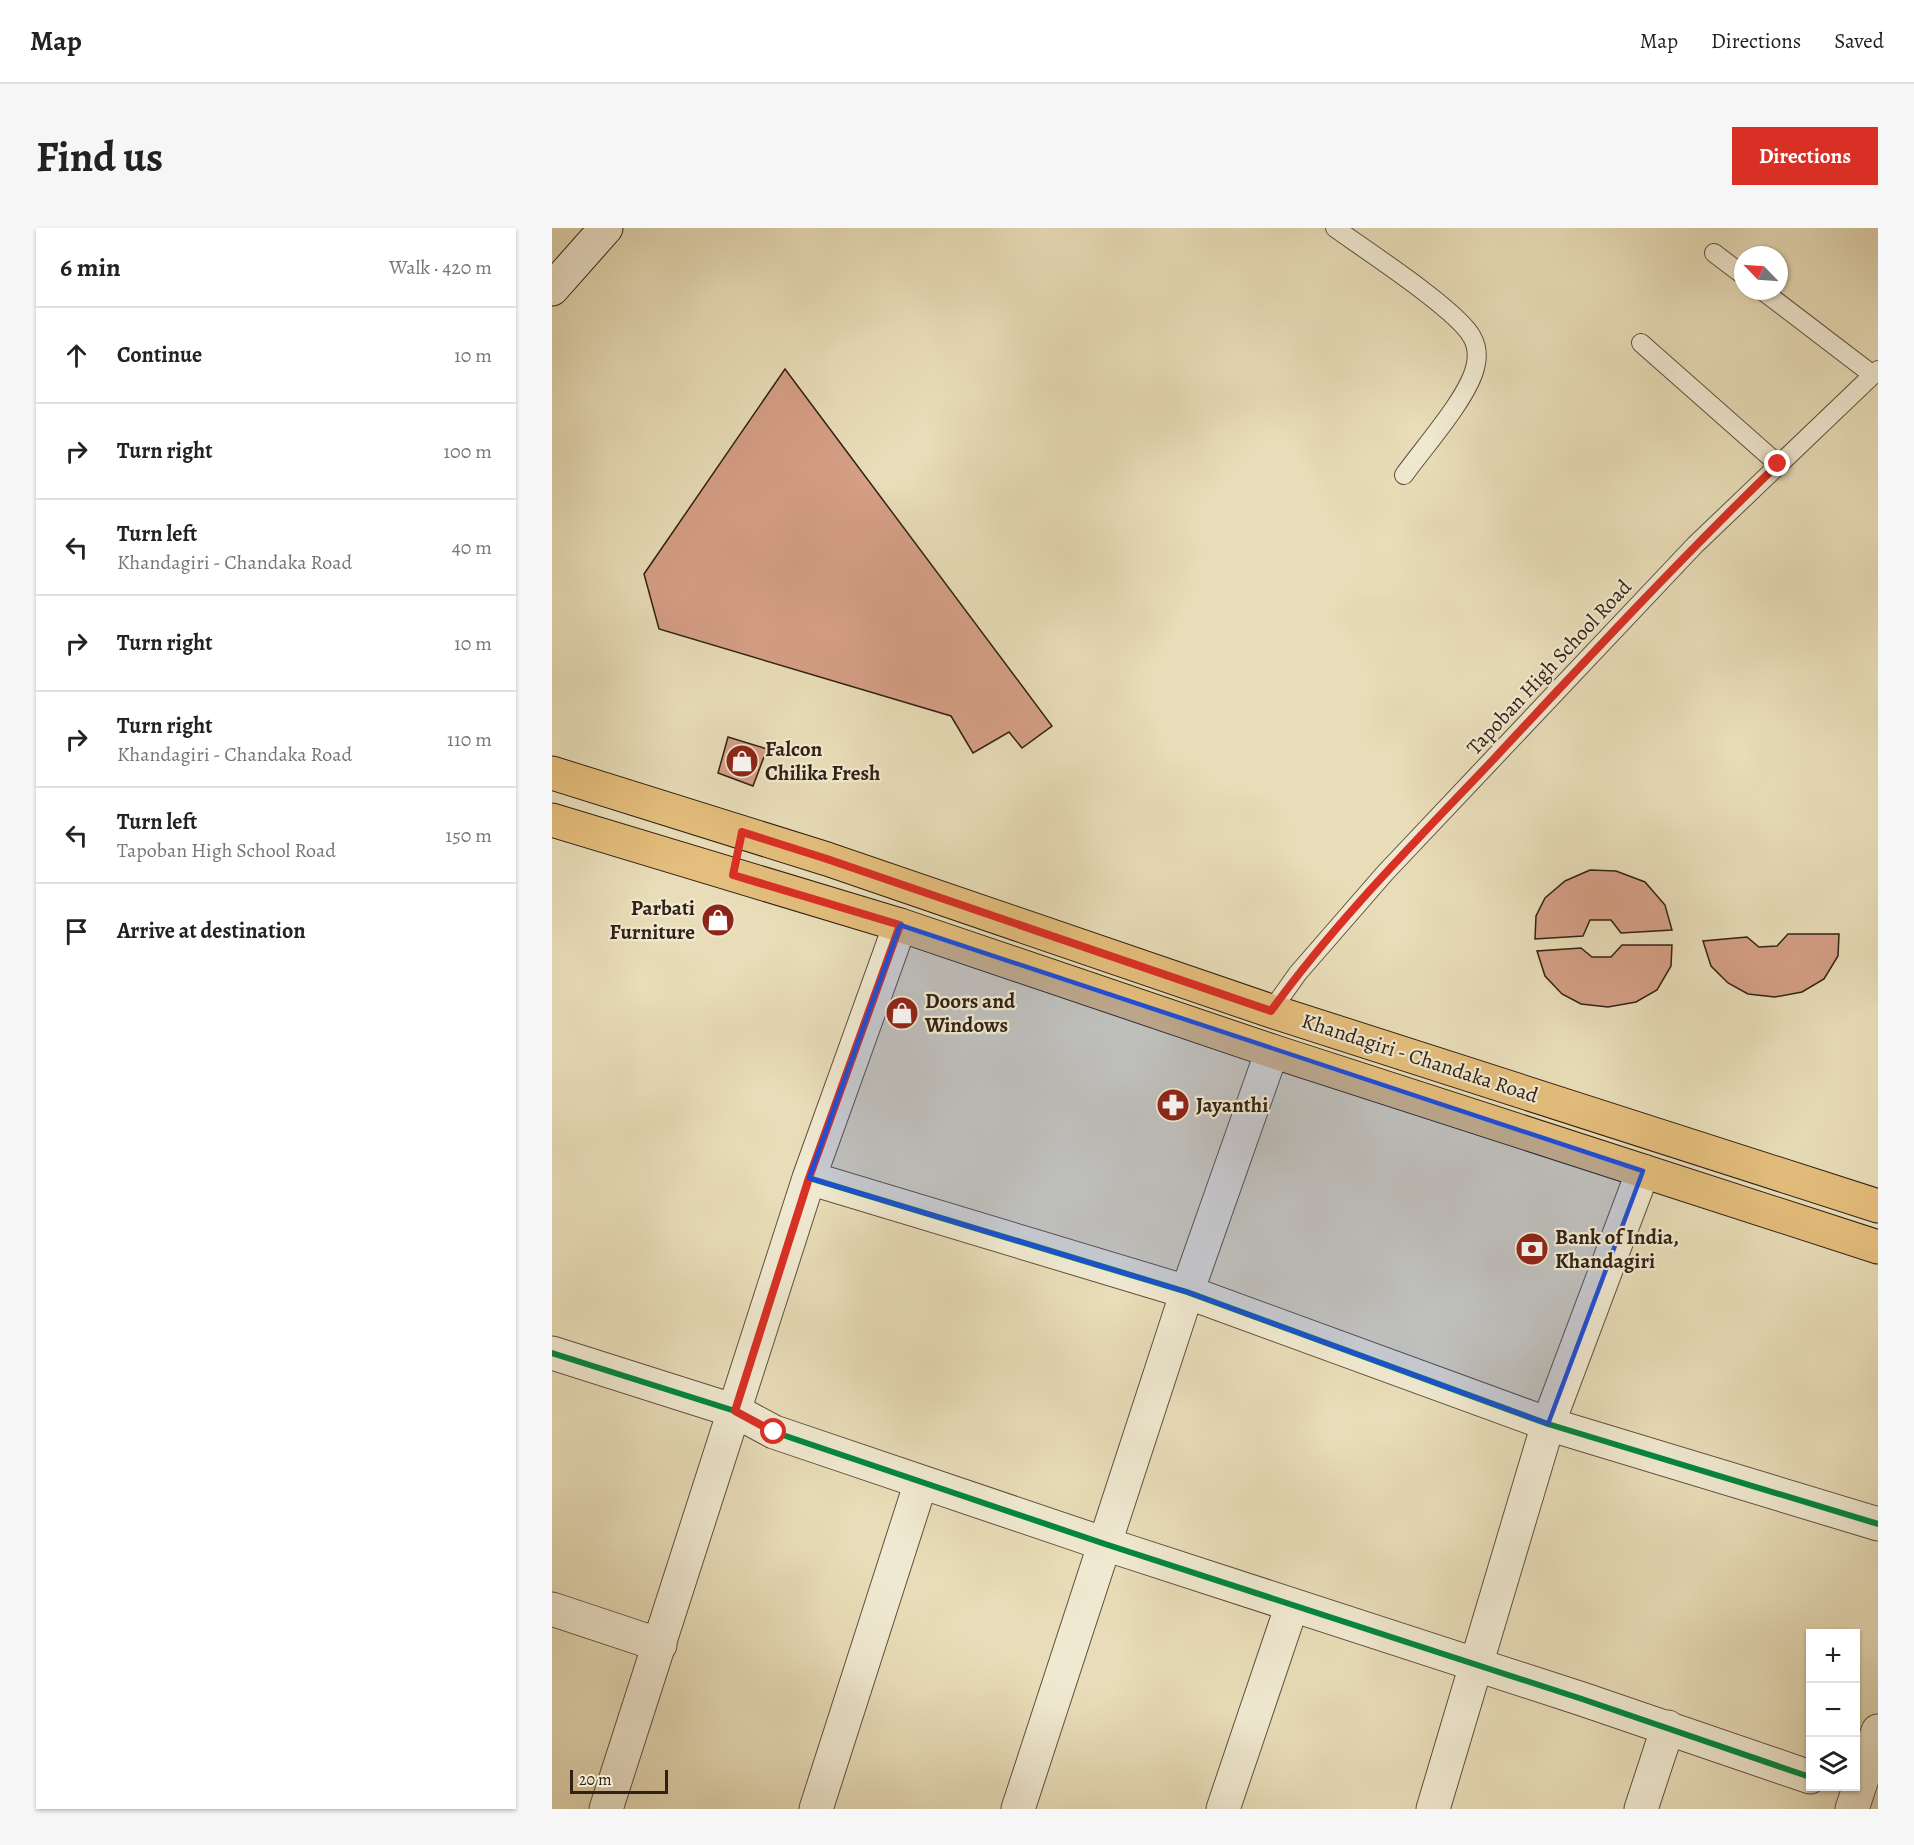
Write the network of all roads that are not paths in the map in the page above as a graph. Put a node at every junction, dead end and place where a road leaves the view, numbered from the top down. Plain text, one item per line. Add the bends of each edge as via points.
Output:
1 (606, 228) edge
2 (1335, 228) edge
3 (1714, 253) dead end
4 (1734, 268) edge
5 (552, 289) edge
6 (1775, 300) edge
7 (1641, 343) dead end
8 (1876, 373) edge
9 (1778, 464) junction
10 (1404, 475) dead end
11 (552, 773) edge
12 (552, 820) edge
13 (742, 832) junction
14 (733, 875) junction
15 (900, 925) junction
16 (1271, 1011) junction
17 (1272, 1051) junction
18 (1643, 1171) junction
19 (809, 1178) junction
20 (1878, 1206) edge
21 (1878, 1247) edge
22 (1187, 1292) junction
23 (552, 1353) edge
24 (735, 1411) junction
25 (1548, 1424) junction
26 (921, 1482) junction
27 (1878, 1524) edge
28 (1105, 1544) junction
29 (1292, 1605) junction
30 (552, 1609) edge
31 (660, 1645) junction
32 (1478, 1665) junction
33 (1668, 1727) junction
34 (1878, 1731) edge
35 (1806, 1776) edge
36 (1855, 1799) edge
37 (606, 1809) edge
38 (816, 1809) edge
39 (1018, 1809) edge
40 (1223, 1809) edge
41 (1433, 1809) edge
42 (1641, 1809) edge

1 - 5 street
2 - 10 lane via 1445,309 1471,334 1477,348 1467,387
3 - 4 lane
6 - 8 lane
7 - 9 lane
8 - 9 lane, Tapoban High School Road
9 - 16 lane, Tapoban High School Road via 1687,553 1385,873 1298,973
11 - 13 main road, Khandagiri - Chandaka Road
12 - 14 main road, Khandagiri - Chandaka Road
13 - 14 main road
13 - 16 main road, Khandagiri - Chandaka Road
14 - 15 main road, Khandagiri - Chandaka Road
15 - 17 main road, Khandagiri - Chandaka Road
15 - 19 street
16 - 20 main road, Khandagiri - Chandaka Road
17 - 18 main road, Khandagiri - Chandaka Road
17 - 22 street
18 - 21 main road, Khandagiri - Chandaka Road
18 - 25 street
19 - 22 street
19 - 24 street
22 - 25 street
22 - 28 street
23 - 24 street
24 - 26 street via 774,1432
24 - 31 street
25 - 27 street
25 - 32 street
26 - 28 street
26 - 38 street
28 - 29 street
28 - 39 street
29 - 32 street
29 - 40 street
30 - 31 street
31 - 37 street
32 - 33 street
32 - 41 street
33 - 35 street
33 - 42 street
34 - 36 street

